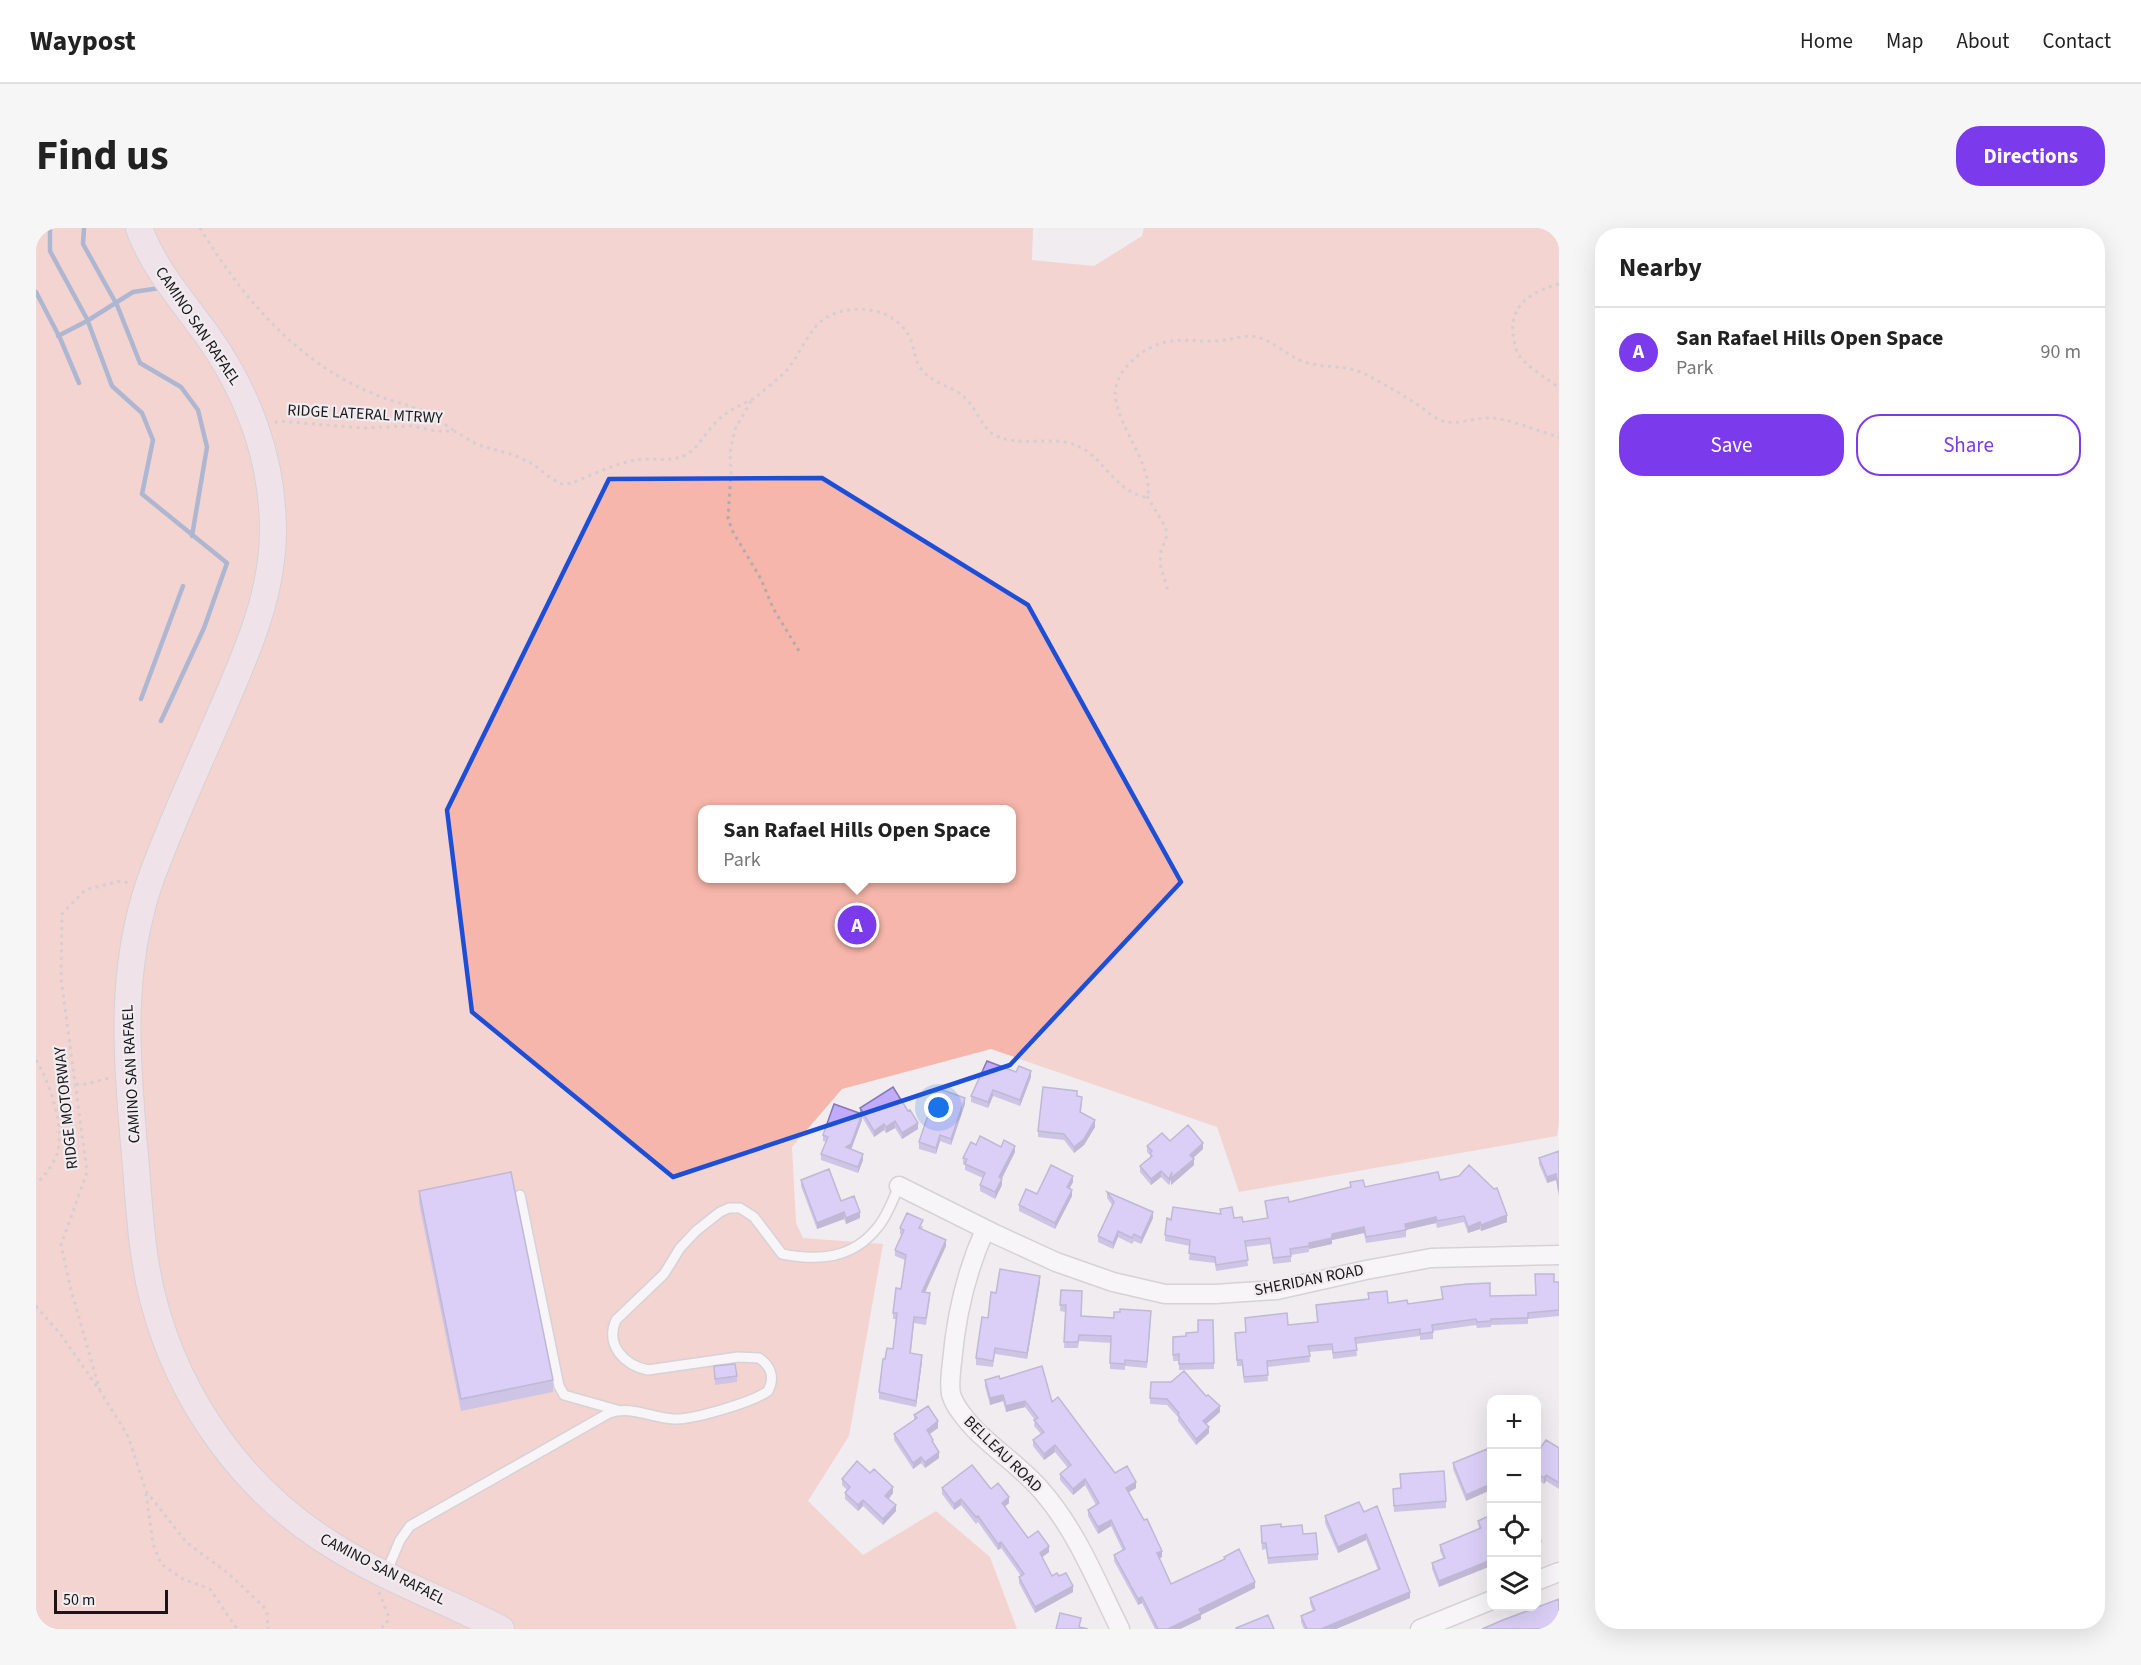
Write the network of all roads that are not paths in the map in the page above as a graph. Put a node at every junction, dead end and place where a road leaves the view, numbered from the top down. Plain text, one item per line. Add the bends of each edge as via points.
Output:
1 (139, 228) edge
2 (899, 1186) joint
3 (520, 1195) dead end
4 (986, 1230) junction
5 (1559, 1255) edge
6 (617, 1410) junction
7 (1559, 1572) edge
8 (385, 1574) junction
9 (1541, 1579) edge
10 (1487, 1602) edge
11 (501, 1629) edge
12 (1120, 1629) edge
13 (1420, 1629) edge

1 - 8 street, CAMINO SAN RAFAEL via 156,265 240,388 266,465 273,531 271,565 253,637 167,836 136,933 127,998 128,1078 146,1263 174,1362 209,1426 261,1490 292,1518 335,1548
2 - 4 street, SHERIDAN ROAD
2 - 6 lane via 879,1227 850,1251 834,1256 802,1258 782,1254 765,1230 740,1208 720,1212 680,1248 664,1274 616,1320 613,1340 628,1363 648,1370 738,1357 759,1358 770,1368 770,1388 744,1402 675,1420
3 - 6 lane via 559,1386 564,1395
4 - 5 street, SHERIDAN ROAD via 1056,1262 1113,1282 1166,1294 1277,1290 1431,1258
4 - 12 street, BELLEAU ROAD via 965,1282 954,1344 952,1395 968,1422 1041,1490 1063,1519
6 - 8 lane via 410,1526
7 - 9 street
8 - 11 street, CAMINO SAN RAFAEL
10 - 13 street

